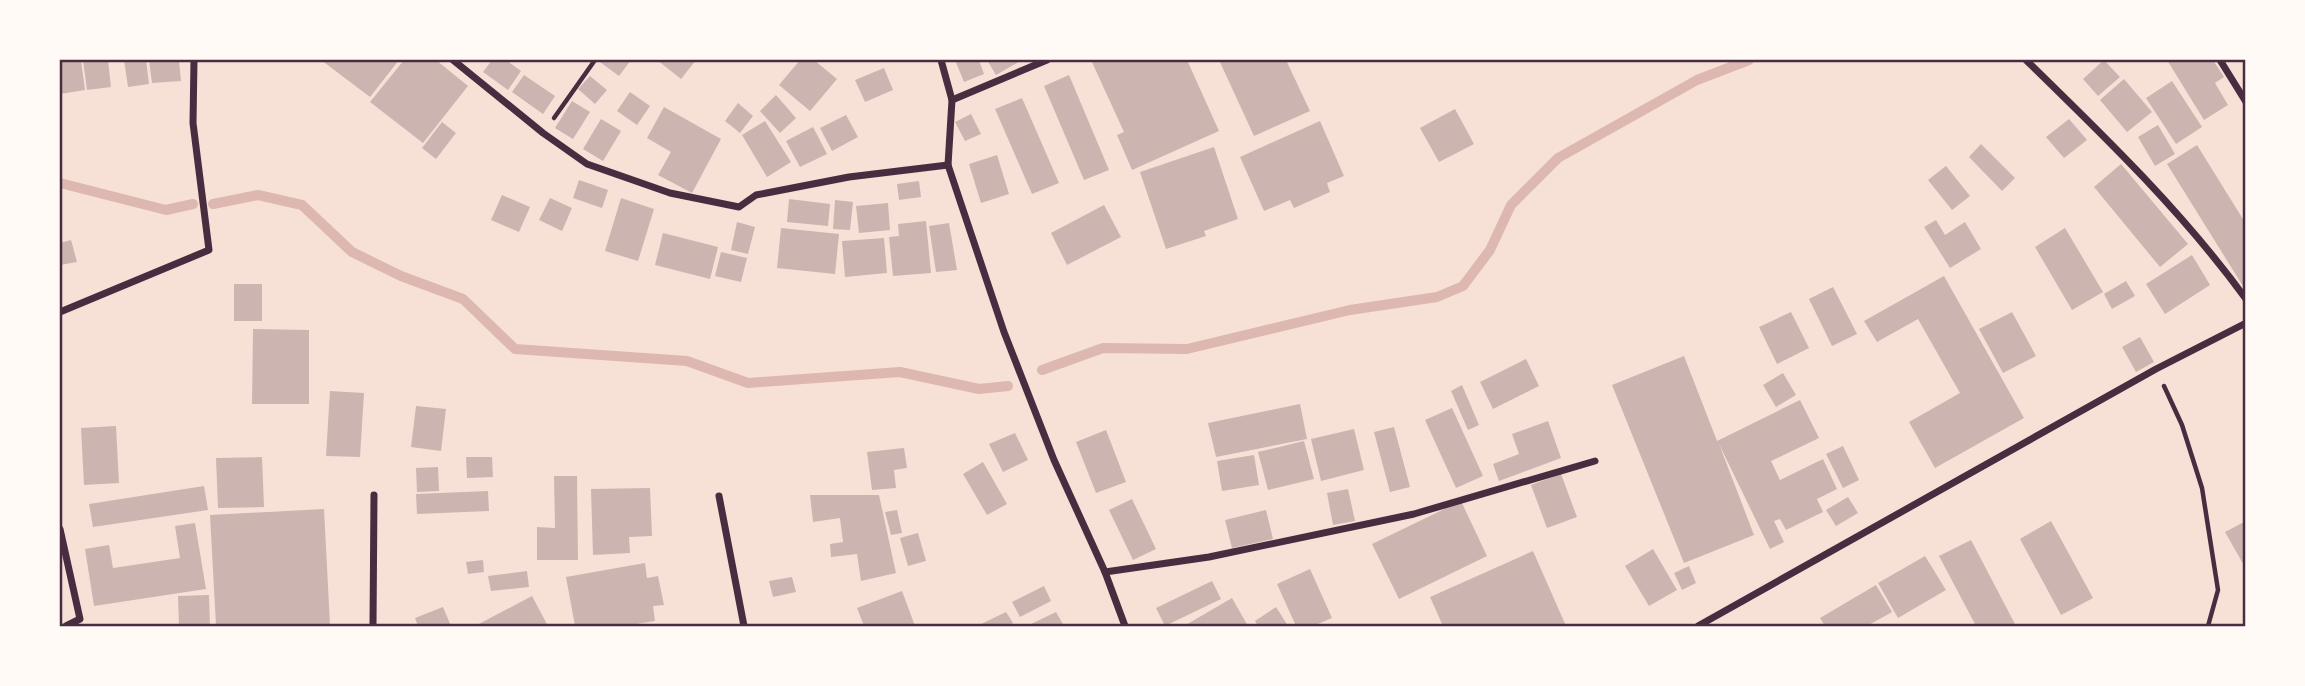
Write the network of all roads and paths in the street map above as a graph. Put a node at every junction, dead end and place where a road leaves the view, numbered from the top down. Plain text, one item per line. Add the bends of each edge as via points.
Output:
1 (194, 60) edge
2 (453, 60) edge
3 (595, 60) edge
4 (941, 60) edge
5 (1047, 60) edge
6 (2026, 60) edge
7 (2220, 60) edge
8 (952, 100) junction
9 (2245, 102) edge
10 (543, 133) junction
11 (948, 165) junction
12 (2245, 299) edge
13 (60, 312) edge
14 (2245, 323) edge
15 (2156, 369) junction
16 (1595, 461) dead end
17 (374, 495) dead end
18 (719, 495) dead end
19 (60, 529) edge
20 (1105, 572) junction
21 (66, 626) edge
22 (373, 626) edge
23 (744, 626) edge
24 (1125, 626) edge
25 (1698, 626) edge
26 (2208, 626) edge

1 - 13 street via 193,123 209,250
2 - 10 street
3 - 10 path
4 - 8 street
5 - 8 street
6 - 12 street via 2112,142 2220,264
7 - 9 street
8 - 11 street
10 - 11 street via 587,164 670,193 738,207 756,195
11 - 20 street via 1009,345
14 - 15 street
15 - 25 street
15 - 26 path via 2182,425 2202,488 2218,590
16 - 20 street via 1414,514 1209,557
17 - 22 street
18 - 23 street
19 - 21 street via 80,619
20 - 24 street

